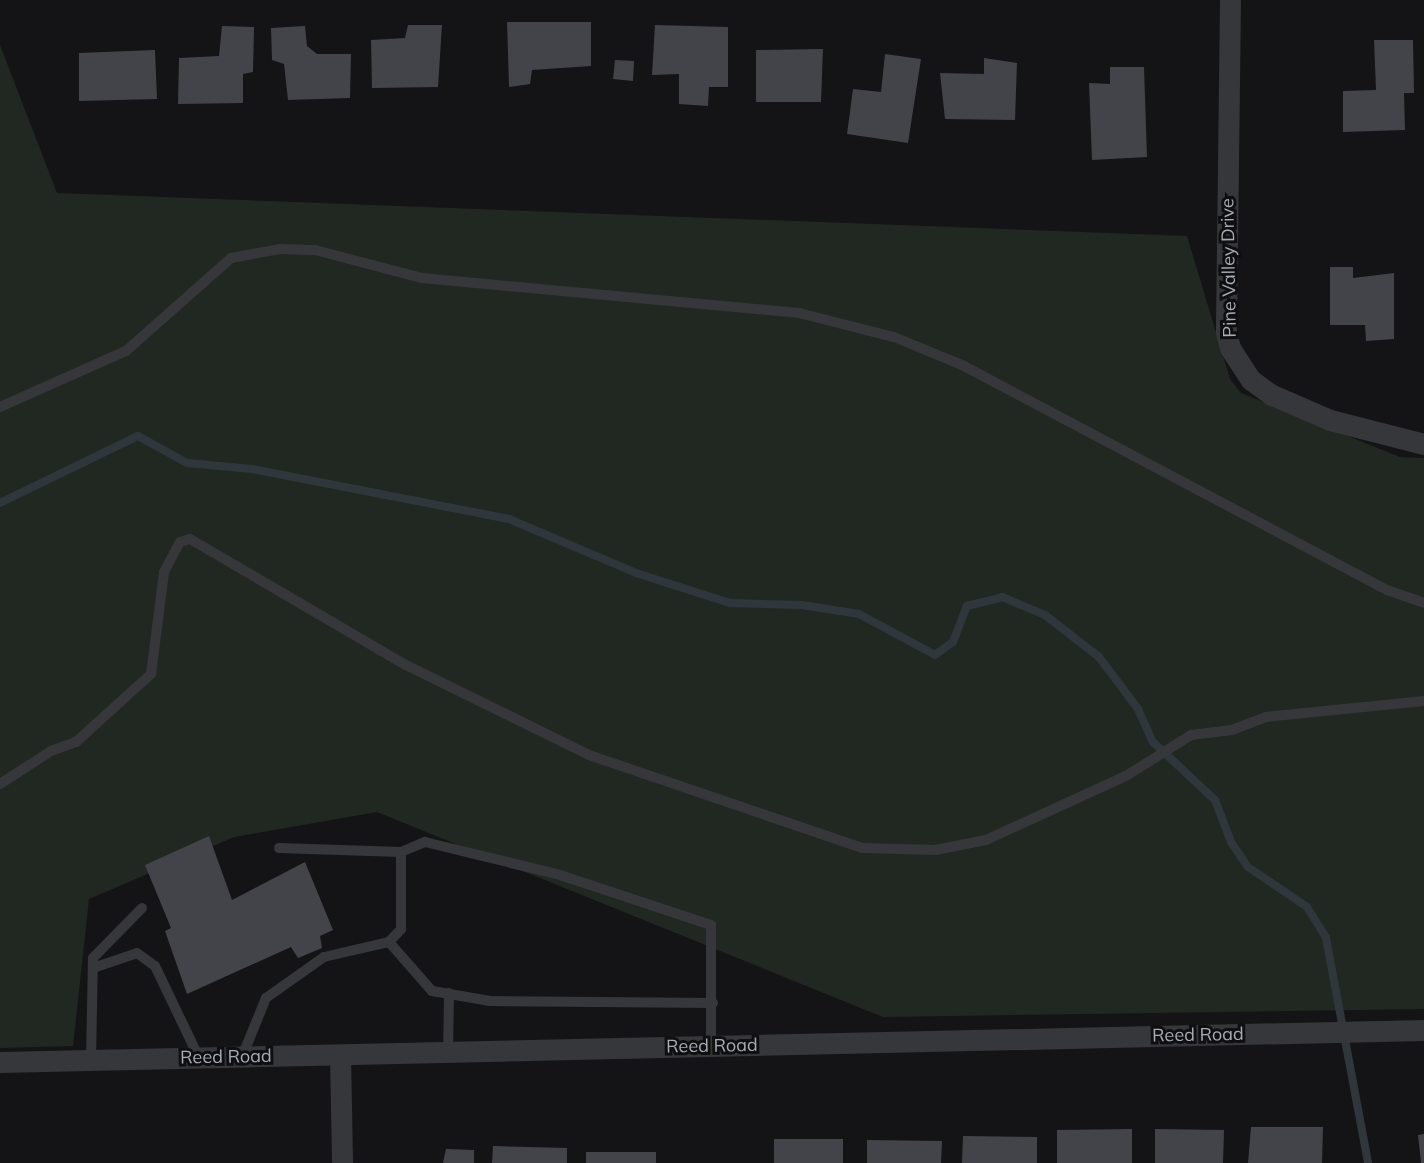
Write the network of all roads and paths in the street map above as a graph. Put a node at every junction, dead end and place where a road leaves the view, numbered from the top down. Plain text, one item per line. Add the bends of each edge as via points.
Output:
1 (1230, 0) edge
2 (0, 407) edge
3 (1424, 444) edge
4 (1424, 603) edge
5 (1424, 701) edge
6 (0, 784) edge
7 (279, 848) dead end
8 (401, 852) junction
9 (142, 908) dead end
10 (389, 942) junction
11 (93, 968) junction
12 (449, 993) junction
13 (713, 1003) junction
14 (1424, 1030) edge
15 (711, 1046) junction
16 (448, 1052) junction
17 (340, 1055) junction
18 (242, 1057) junction
19 (199, 1058) junction
20 (91, 1060) junction
21 (0, 1062) edge
22 (342, 1163) edge

1 - 3 street, Pine Valley Drive via 1226,332 1230,348 1251,380 1272,395 1330,420
2 - 4 lane via 126,351 231,258 280,249 315,250 422,278 799,314 894,337 962,365 1387,590
5 - 6 lane via 1266,717 1180,742 1148,762 986,840 935,850 840,844 579,750 406,665 190,539 180,542 164,572 151,674 76,742 51,751
7 - 8 lane
8 - 10 lane via 400,929
8 - 13 lane via 425,842 560,875 711,925
9 - 11 lane via 93,958
10 - 12 lane via 432,991
10 - 18 lane via 324,957 266,998
11 - 19 lane via 137,953 155,966
11 - 20 lane
12 - 13 lane via 554,1004
12 - 16 lane
13 - 15 lane
14 - 15 street, Reed Road
15 - 16 street, Reed Road
16 - 17 street, Reed Road
17 - 18 street, Reed Road
17 - 22 street
18 - 19 street, Reed Road
19 - 20 street, Reed Road
20 - 21 street, Reed Road

